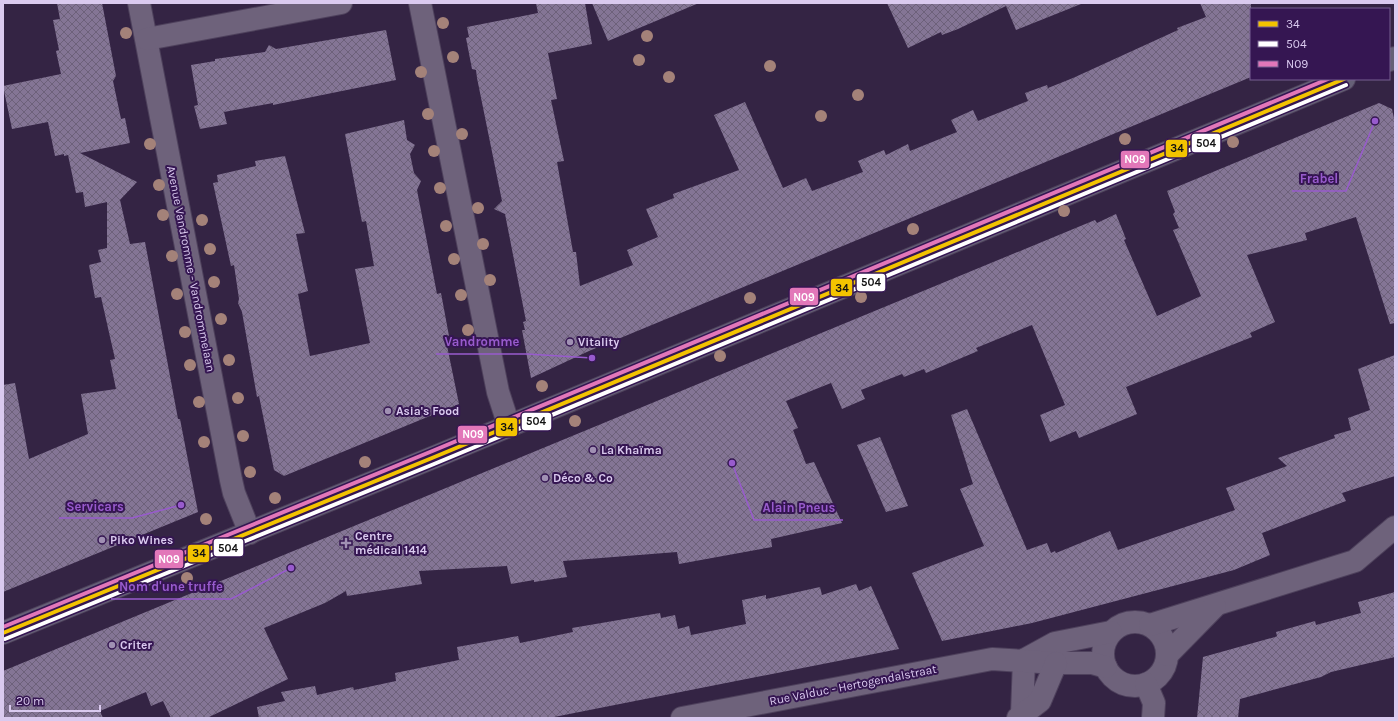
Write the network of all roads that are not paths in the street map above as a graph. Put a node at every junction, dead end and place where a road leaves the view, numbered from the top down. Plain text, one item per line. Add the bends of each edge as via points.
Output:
1 (139, 3) edge
2 (341, 3) edge
3 (420, 3) edge
4 (147, 39) junction
5 (1342, 80) edge
6 (509, 426) junction
7 (1395, 527) edge
8 (250, 533) junction
9 (1216, 605) junction
10 (1150, 625) junction
11 (1111, 632) junction
12 (3, 633) edge
13 (1167, 655) junction
14 (1024, 660) junction
15 (1056, 663) junction
16 (1106, 667) junction
17 (1146, 684) junction
18 (1020, 716) edge
19 (682, 718) edge
20 (1153, 718) edge

1 - 4 street, Avenue Vandromme - Vandrommelaan
2 - 4 street
3 - 6 street via 498,392
4 - 8 street, Avenue Vandromme - Vandrommelaan via 231,480
5 - 6 main road
6 - 8 main road
7 - 9 street via 1355,561
8 - 12 main road
9 - 10 street
9 - 13 street
10 - 11 street via 1129,622
10 - 13 street via 1163,638
11 - 14 street via 1055,643
11 - 16 street via 1105,643
13 - 17 street via 1162,672
14 - 15 street, Rue Valduc - Hertogendalstraat
14 - 18 street
14 - 19 street, Rue Valduc - Hertogendalstraat via 992,659
15 - 16 street, Rue Valduc - Hertogendalstraat via 1092,663
15 - 18 street via 1040,701
16 - 17 street via 1113,677 1123,684
17 - 20 street via 1154,703

